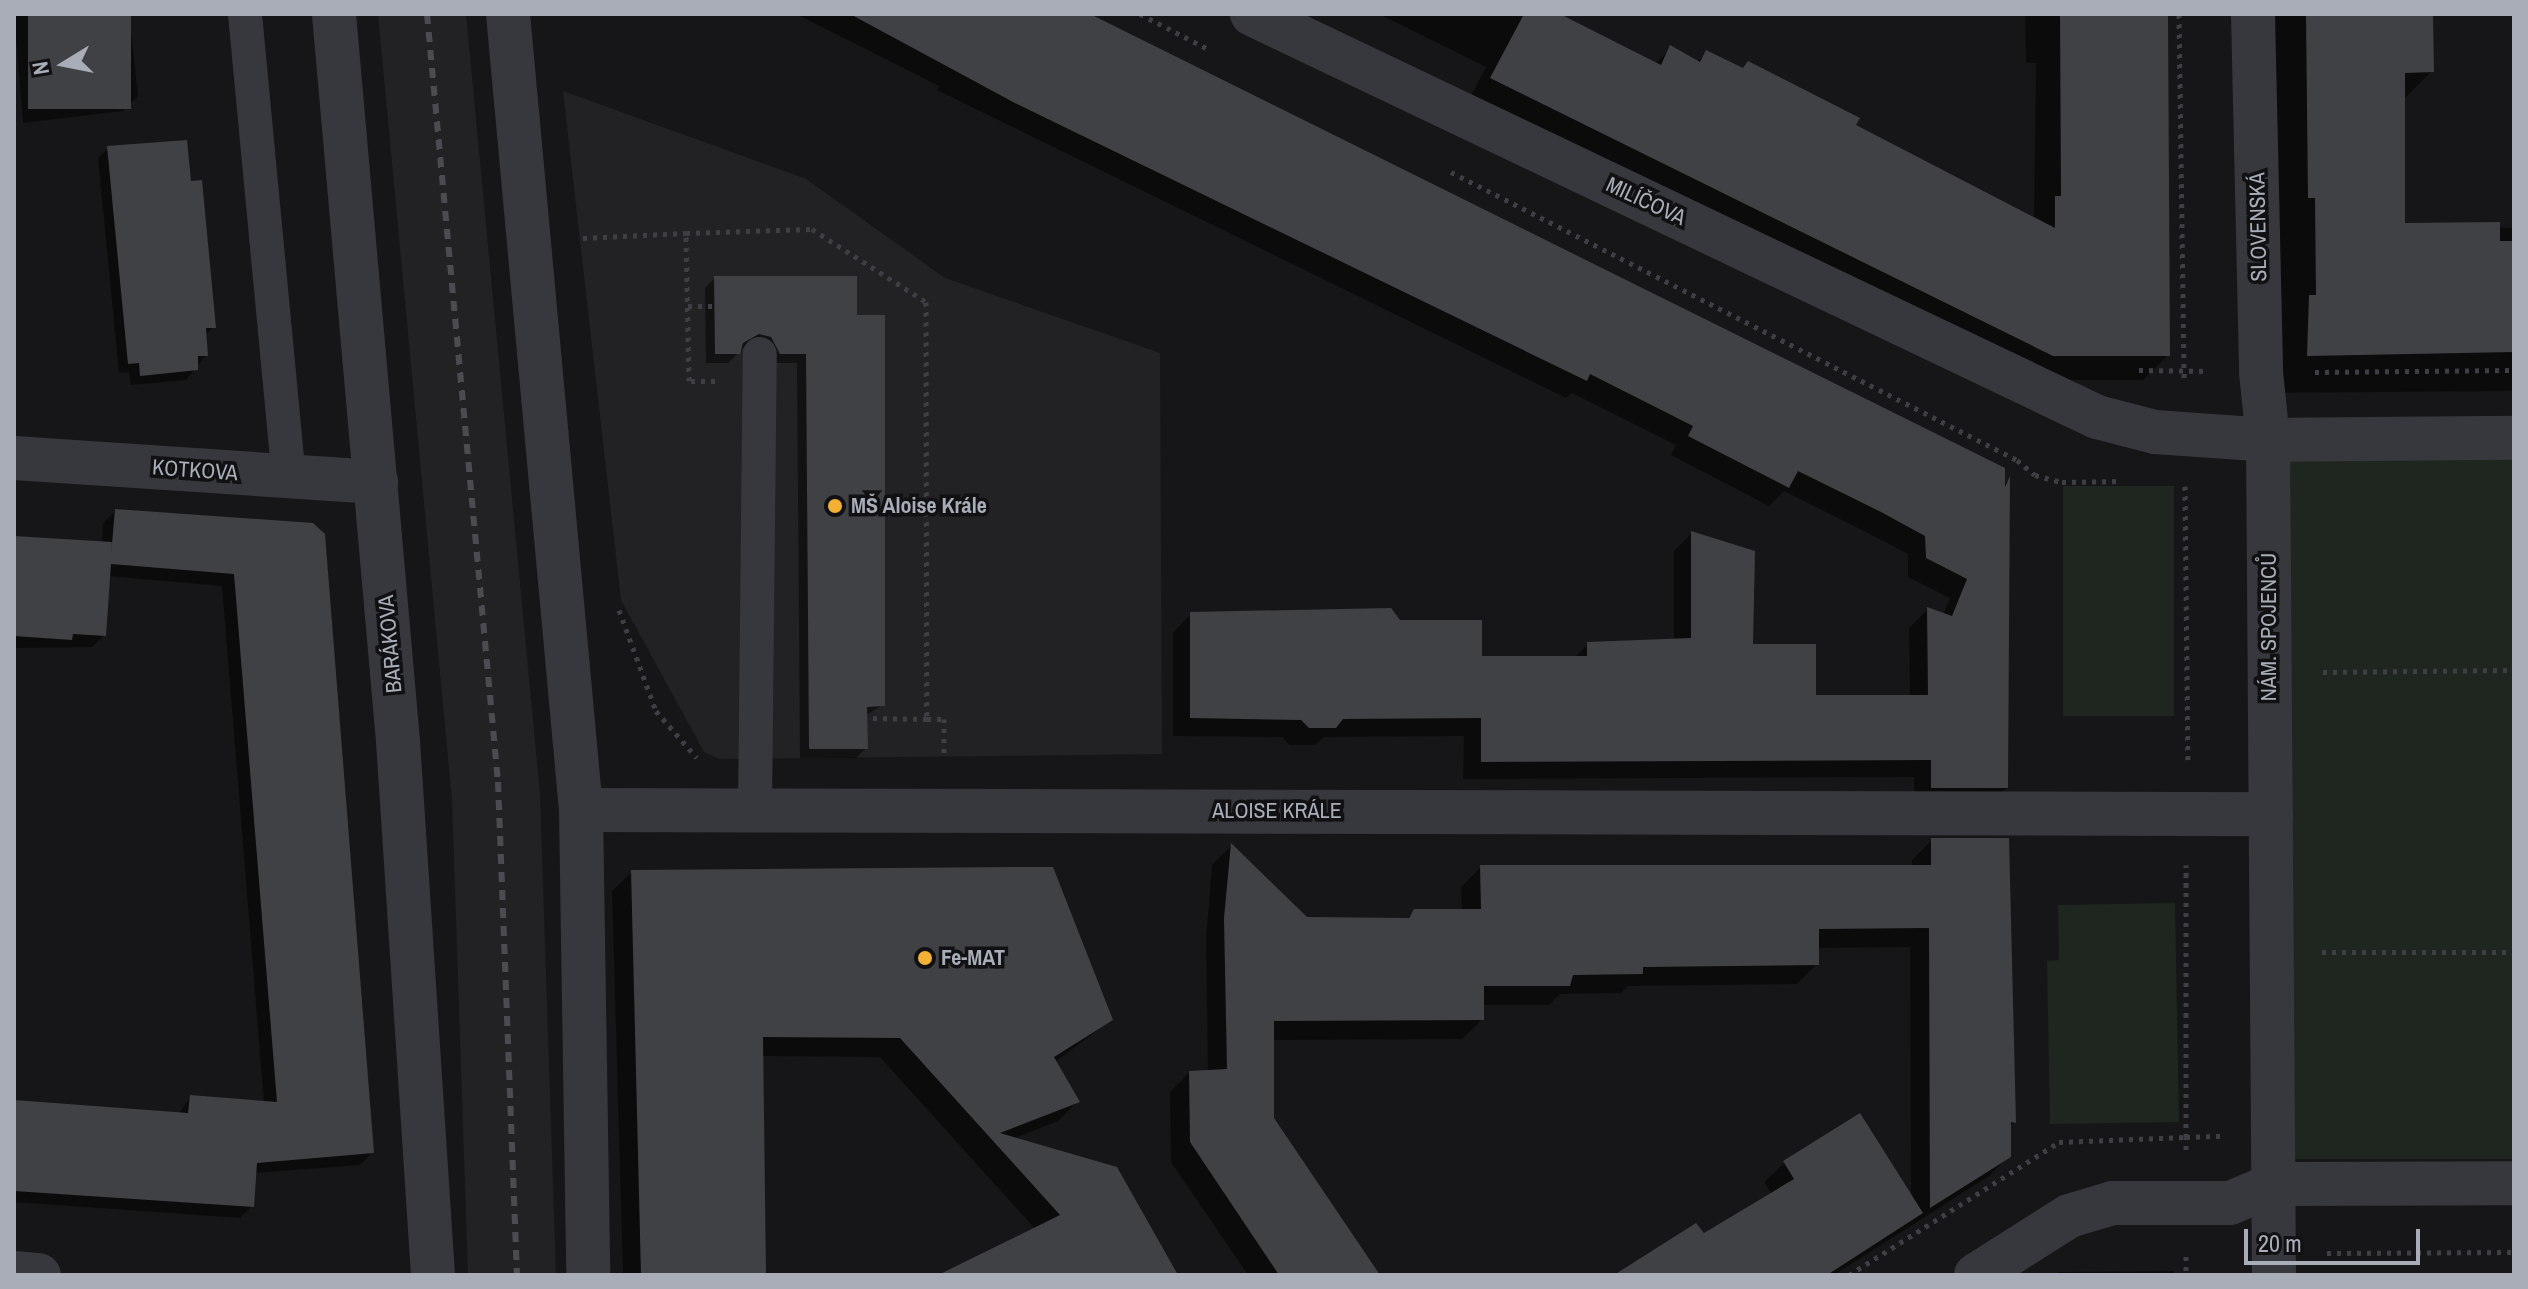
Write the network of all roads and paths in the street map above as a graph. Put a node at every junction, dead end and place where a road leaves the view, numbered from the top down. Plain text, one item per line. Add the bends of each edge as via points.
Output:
1 (245, 14) edge
2 (334, 14) edge
3 (508, 14) edge
4 (1140, 14) edge
5 (1252, 14) edge
6 (2179, 14) edge
7 (2253, 14) edge
8 (1225, 57) dead end
9 (1437, 165) dead end
10 (686, 233) junction
11 (570, 238) dead end
12 (688, 306) junction
13 (714, 306) dead end
14 (760, 368) joint
15 (2134, 370) dead end
16 (2514, 370) edge
17 (2184, 371) junction
18 (2261, 372) junction
19 (2185, 434) junction
20 (2514, 438) edge
21 (2268, 440) junction
22 (14, 458) edge
23 (289, 476) junction
24 (2139, 480) dead end
25 (376, 482) junction
26 (613, 594) dead end
27 (2514, 670) edge
28 (2270, 672) junction
29 (868, 718) dead end
30 (2176, 764) dead end
31 (754, 790) junction
32 (581, 810) junction
33 (2271, 814) junction
34 (2186, 856) dead end
35 (2273, 952) junction
36 (2514, 952) edge
37 (2514, 1183) edge
38 (2276, 1184) junction
39 (14, 1273) edge
40 (39, 1275) edge
41 (433, 1275) edge
42 (588, 1275) edge
43 (1849, 1275) edge
44 (1976, 1275) edge
45 (2274, 1275) edge

1 - 23 lane
2 - 25 street, BARÁKOVA
3 - 32 street
4 - 8 path
5 - 19 street, MILÍČOVA via 2040,389 2128,426
6 - 17 path
7 - 18 street, SLOVENSKÁ
9 - 24 path via 2017,460 2035,475 2062,482
10 - 11 path
10 - 12 path
10 - 29 path via 812,229 926,302 927,719
12 - 13 path
12 - 14 path via 689,381
14 - 31 lane
15 - 17 path
16 - 18 path
17 - 18 path
17 - 19 path
18 - 21 street, SLOVENSKÁ
19 - 21 street
19 - 30 path via 2188,763
20 - 21 street
21 - 28 street, NÁM. SPOJENCŮ
22 - 23 street, KOTKOVA
23 - 25 street, KOTKOVA
25 - 41 street, BARÁKOVA
26 - 31 path via 656,711 702,763
27 - 28 path
28 - 33 street, NÁM. SPOJENCŮ
31 - 32 street, ALOISE KRÁLE
31 - 33 street, ALOISE KRÁLE
32 - 42 street
33 - 35 street, NÁM. SPOJENCŮ
34 - 43 path via 2186,1137 2059,1142
35 - 36 path
35 - 38 street, NÁM. SPOJENCŮ
37 - 38 street
38 - 44 street via 2230,1203 2113,1203 2069,1216
38 - 45 street, NÁM. SPOJENCŮ
39 - 40 street

